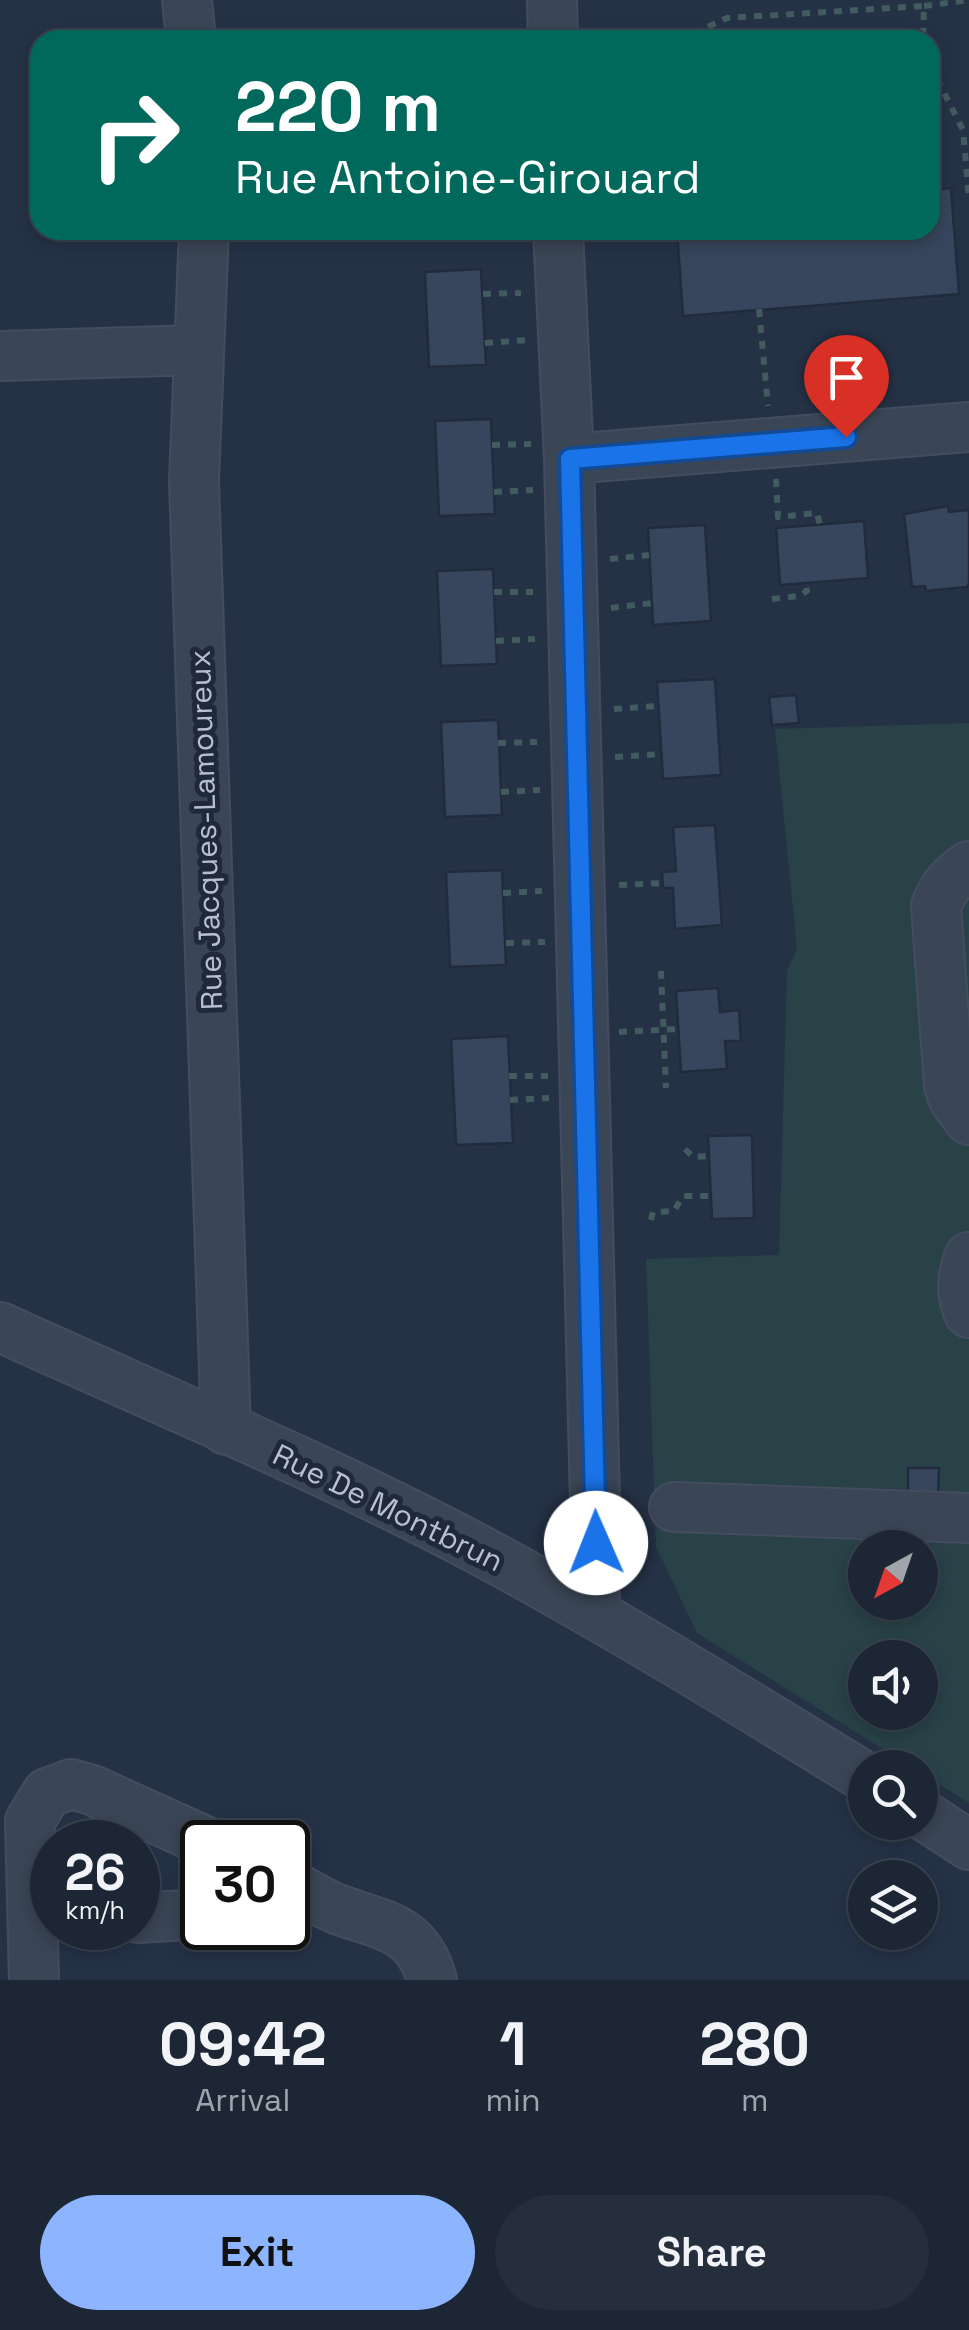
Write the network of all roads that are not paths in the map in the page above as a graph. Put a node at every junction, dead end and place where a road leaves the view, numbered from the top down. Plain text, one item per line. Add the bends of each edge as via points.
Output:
1 (187, 0) edge
2 (552, 0) edge
3 (189, 30) edge
4 (553, 30) edge
5 (204, 240) edge
6 (558, 240) edge
7 (198, 350) junction
8 (0, 356) edge
9 (969, 427) edge
10 (553, 464) junction
11 (969, 866) edge
12 (969, 1120) edge
13 (969, 1257) edge
14 (969, 1313) edge
15 (0, 1327) edge
16 (226, 1430) junction
17 (674, 1507) dead end
18 (969, 1518) edge
19 (594, 1614) junction
20 (848, 1768) edge
21 (31, 1820) edge
22 (158, 1820) edge
23 (938, 1824) edge
24 (969, 1845) edge
25 (310, 1908) edge
26 (39, 1950) edge
27 (34, 1980) edge
28 (432, 1980) edge

1 - 3 street
2 - 4 street
5 - 7 street, Rue Jacques-Lamoureux
6 - 10 street
7 - 8 street
7 - 16 street, Rue Jacques-Lamoureux via 194,481
9 - 10 street
10 - 19 street
11 - 12 street via 952,878 936,906 949,1086
13 - 14 street via 962,1283
15 - 16 street, Rue De Montbrun
16 - 19 street, Rue De Montbrun via 401,1510
17 - 18 street
19 - 20 street, Rue De Montbrun
21 - 22 street via 47,1793 71,1784
23 - 24 street
25 - 28 street via 406,1936 420,1948
26 - 27 street

